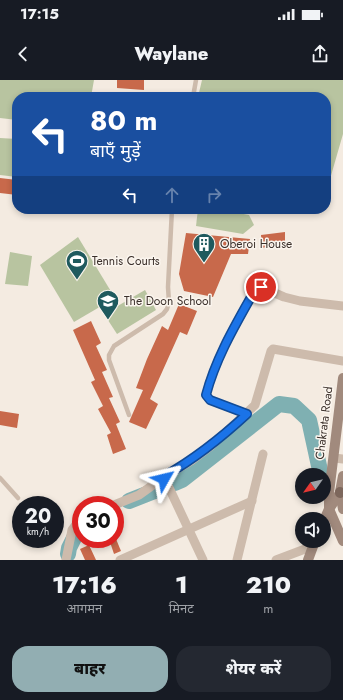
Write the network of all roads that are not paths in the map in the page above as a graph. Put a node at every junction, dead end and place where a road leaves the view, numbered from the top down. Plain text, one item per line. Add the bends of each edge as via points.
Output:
1 (196, 80) edge
2 (194, 92) edge
3 (172, 214) edge
4 (343, 306) edge
5 (343, 361) edge
6 (343, 378) edge
7 (247, 414) junction
8 (129, 415) dead end
9 (263, 454) dead end
10 (338, 459) edge
11 (343, 476) edge
12 (164, 477) junction
13 (0, 478) edge
14 (340, 493) junction
15 (16, 496) edge
16 (124, 501) edge
17 (252, 501) junction
18 (329, 509) junction
19 (343, 509) edge
20 (328, 512) edge
21 (189, 529) junction
22 (72, 530) edge
23 (343, 541) edge
24 (303, 548) edge
25 (312, 548) edge
26 (66, 560) edge
27 (120, 560) edge
28 (203, 560) edge
29 (238, 560) edge
30 (276, 560) edge
31 (308, 560) edge

1 - 2 lane
3 - 8 lane via 168,309 114,346 109,355
4 - 7 street via 300,301 261,287 255,290 222,350 206,395 210,400
5 - 7 street via 273,349 269,355 258,399
6 - 10 main road, Chakrata Road
7 - 12 street via 212,446
9 - 17 street
10 - 18 main road, Chakrata Road via 329,493
11 - 14 main road
12 - 16 street via 139,495
12 - 21 street
13 - 15 lane
14 - 18 main road
14 - 19 main road
17 - 21 street
17 - 29 street
18 - 20 main road
18 - 23 main road, Chakrata Road
21 - 27 street
21 - 28 street
22 - 26 street
24 - 30 street
25 - 31 main road

